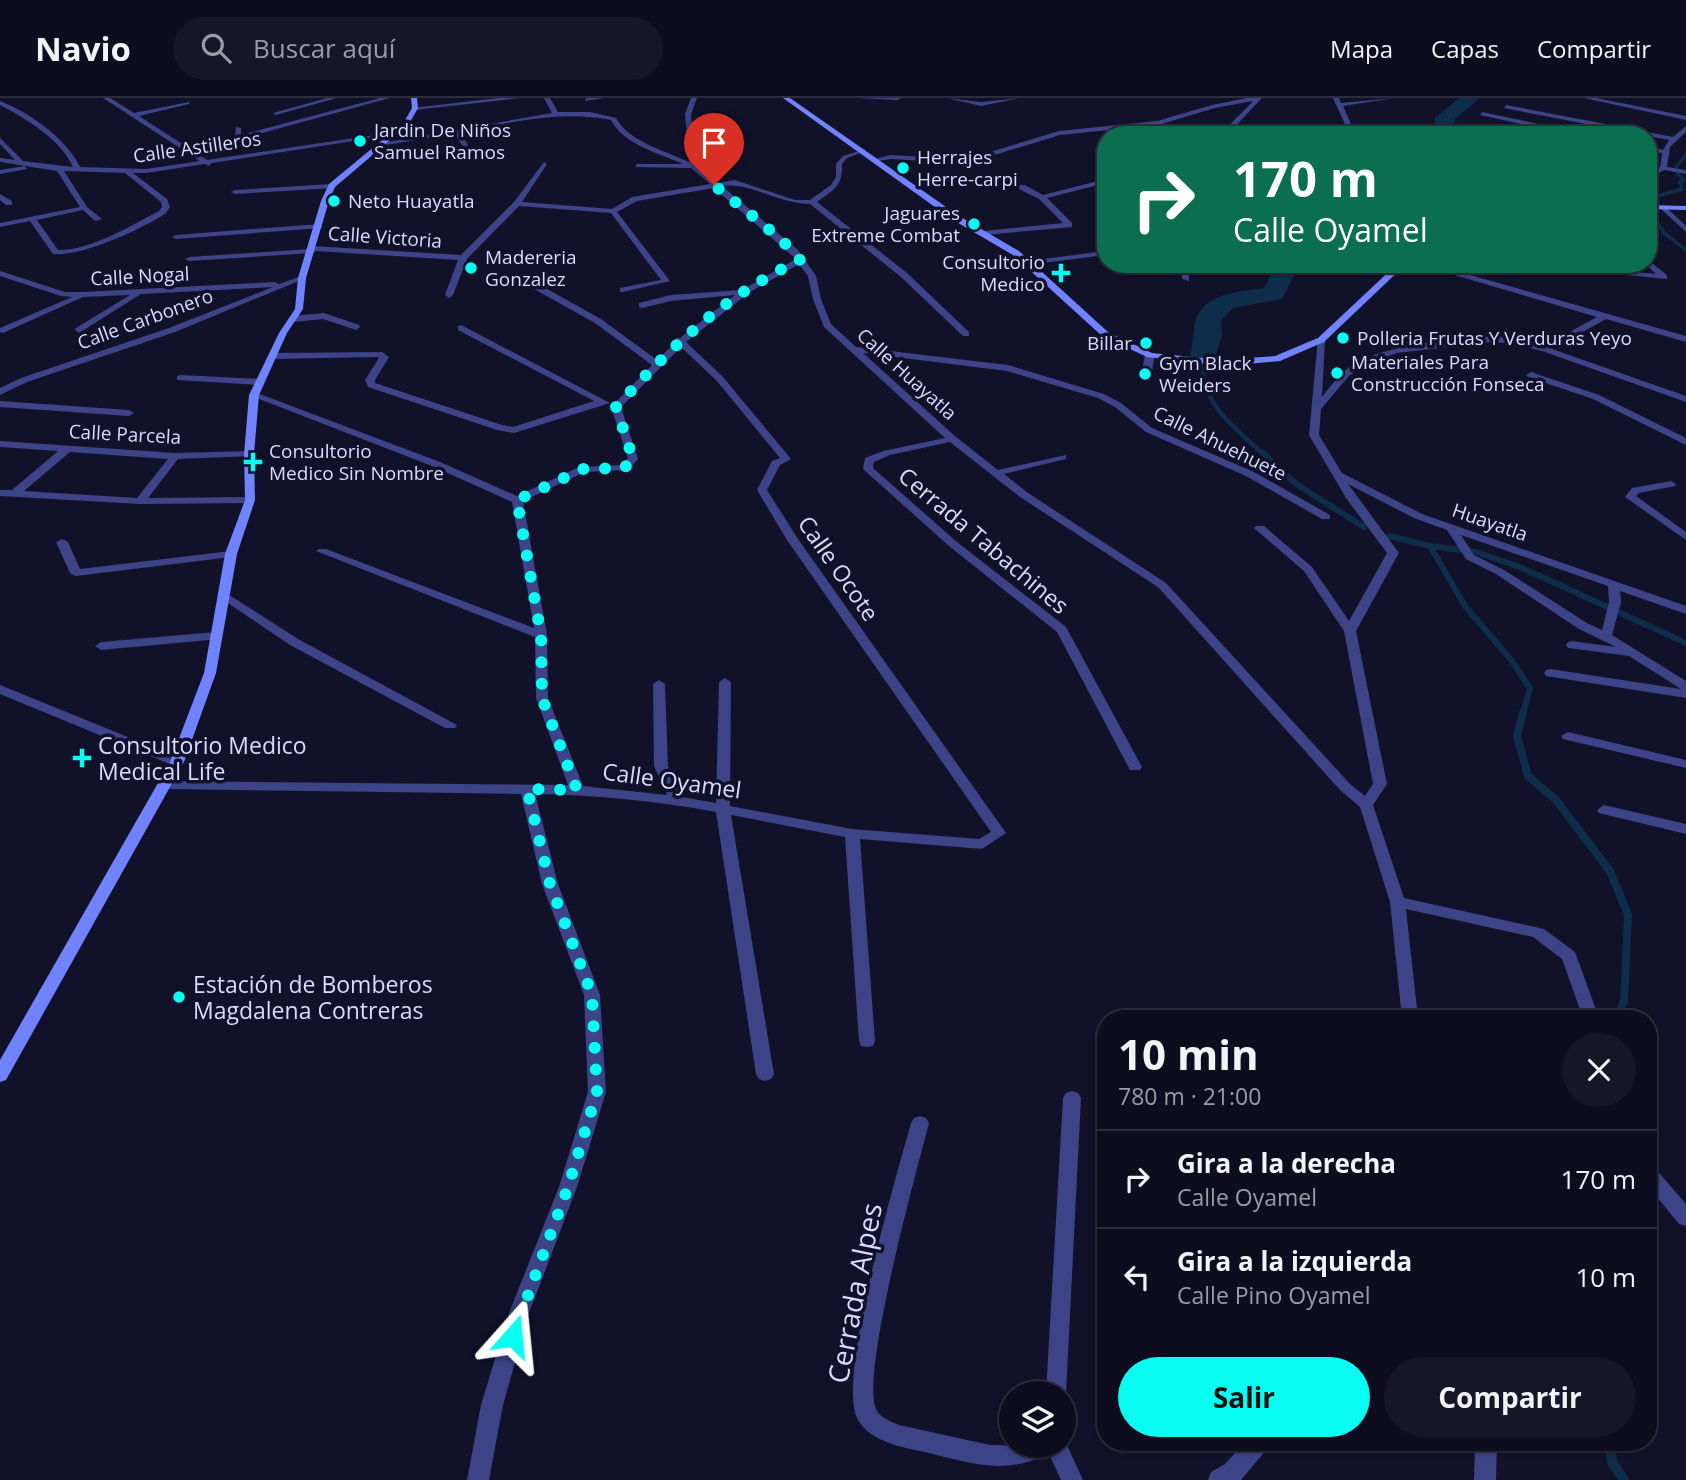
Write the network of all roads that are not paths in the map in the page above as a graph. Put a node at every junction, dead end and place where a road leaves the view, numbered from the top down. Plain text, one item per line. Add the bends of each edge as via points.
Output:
1 (106, 98) edge
2 (334, 98) edge
3 (387, 98) edge
4 (414, 98) edge
5 (517, 98) edge
6 (547, 98) edge
7 (601, 98) edge
8 (694, 98) edge
9 (786, 98) edge
10 (861, 98) edge
11 (898, 98) edge
12 (950, 98) edge
13 (1017, 98) edge
14 (1258, 98) edge
15 (1392, 98) edge
16 (1587, 98) edge
17 (587, 100) dead end
18 (1338, 101) edge
19 (0, 103) edge
20 (187, 103) dead end
21 (1200, 103) dead end
22 (1214, 106) junction
23 (1506, 107) dead end
24 (415, 108) junction
25 (276, 113) dead end
26 (1482, 114) dead end
27 (135, 115) junction
28 (556, 115) junction
29 (1686, 118) edge
30 (1128, 126) edge
31 (1232, 126) edge
32 (1349, 126) edge
33 (1539, 126) edge
34 (1605, 126) edge
35 (238, 128) dead end
36 (1686, 128) edge
37 (1097, 129) edge
38 (457, 131) junction
39 (397, 133) junction
40 (1657, 136) edge
41 (1673, 139) junction
42 (0, 140) edge
43 (385, 143) junction
44 (482, 149) dead end
45 (863, 150) junction
46 (1657, 150) edge
47 (1665, 152) junction
48 (878, 159) junction
49 (0, 160) edge
50 (20, 162) junction
51 (209, 164) junction
52 (544, 164) dead end
53 (37, 166) junction
54 (637, 166) dead end
55 (693, 166) junction
56 (1663, 168) junction
57 (59, 169) junction
58 (77, 169) junction
59 (0, 172) edge
60 (128, 172) junction
61 (1657, 172) edge
62 (1686, 172) edge
63 (1097, 183) edge
64 (714, 185) junction
65 (332, 186) junction
66 (1022, 187) dead end
67 (235, 192) dead end
68 (0, 196) edge
69 (1042, 197) junction
70 (812, 202) junction
71 (9, 203) dead end
72 (517, 204) junction
73 (84, 208) junction
74 (1657, 208) edge
75 (1665, 208) junction
76 (1686, 208) edge
77 (613, 211) junction
78 (32, 218) junction
79 (98, 219) dead end
80 (0, 225) edge
81 (319, 226) junction
82 (1686, 230) edge
83 (984, 233) junction
84 (176, 237) dead end
85 (312, 250) junction
86 (1097, 254) edge
87 (463, 258) junction
88 (189, 259) dead end
89 (800, 260) junction
90 (1027, 263) junction
91 (1657, 270) edge
92 (0, 273) edge
93 (1186, 273) edge
94 (1392, 273) edge
95 (1452, 273) edge
96 (1624, 273) edge
97 (302, 278) junction
98 (1186, 279) dead end
99 (286, 283) junction
100 (535, 286) dead end
101 (623, 290) dead end
102 (140, 292) junction
103 (740, 292) junction
104 (83, 295) junction
105 (449, 295) dead end
106 (642, 305) dead end
107 (1605, 316) junction
108 (293, 319) junction
109 (356, 327) dead end
110 (461, 328) dead end
111 (3, 330) dead end
112 (79, 330) dead end
113 (966, 334) dead end
114 (1686, 339) edge
115 (679, 340) junction
116 (1321, 340) junction
117 (854, 349) junction
118 (1545, 349) junction
119 (1150, 355) junction
120 (273, 356) junction
121 (656, 364) junction
122 (1147, 371) dead end
123 (1531, 375) dead end
124 (180, 378) dead end
125 (260, 382) junction
126 (0, 392) edge
127 (254, 395) junction
128 (1686, 399) edge
129 (602, 402) junction
130 (0, 404) edge
131 (616, 407) junction
132 (1318, 407) junction
133 (129, 413) dead end
134 (952, 439) junction
135 (1686, 442) edge
136 (0, 444) edge
137 (67, 449) junction
138 (248, 454) junction
139 (175, 456) junction
140 (1062, 457) dead end
141 (997, 473) junction
142 (1340, 475) junction
143 (1671, 484) dead end
144 (0, 493) edge
145 (14, 494) junction
146 (250, 500) junction
147 (517, 500) junction
148 (141, 501) junction
149 (1326, 517) dead end
150 (1451, 527) junction
151 (1260, 528) dead end
152 (1686, 537) edge
153 (62, 542) dead end
154 (322, 551) dead end
155 (231, 554) junction
156 (1613, 583) junction
157 (223, 595) junction
158 (1686, 610) edge
159 (1350, 631) junction
160 (541, 635) junction
161 (216, 636) junction
162 (1606, 636) junction
163 (1572, 645) dead end
164 (102, 646) dead end
165 (1636, 654) junction
166 (1550, 673) dead end
167 (725, 682) dead end
168 (659, 684) dead end
169 (1686, 687) edge
170 (0, 689) edge
171 (1686, 694) edge
172 (450, 726) dead end
173 (1568, 736) dead end
174 (177, 762) junction
175 (1686, 764) edge
176 (1135, 767) dead end
177 (165, 785) junction
178 (527, 789) junction
179 (577, 790) junction
180 (676, 800) junction
181 (1366, 805) junction
182 (723, 809) junction
183 (1604, 810) dead end
184 (1686, 829) edge
185 (999, 833) joint
186 (852, 834) junction
187 (1398, 902) junction
188 (1409, 1010) edge
189 (1589, 1010) edge
190 (867, 1041) dead end
191 (765, 1074) dead end
192 (0, 1075) edge
193 (1072, 1098) dead end
194 (920, 1123) dead end
195 (1657, 1183) edge
196 (1686, 1218) edge
197 (1057, 1381) edge
198 (1251, 1451) edge
199 (1486, 1451) edge
200 (999, 1456) edge
201 (1062, 1458) edge
202 (478, 1480) edge
203 (1072, 1480) edge
204 (1219, 1480) edge
205 (1485, 1480) edge

1 - 27 street
2 - 25 street
3 - 35 street via 238,138
4 - 24 street
5 - 24 street
6 - 28 street
7 - 17 street
8 - 55 street via 688,114
9 - 45 street
10 - 11 street
12 - 13 street via 981,104
14 - 22 street
14 - 31 street
15 - 18 street
16 - 29 street
18 - 32 street
19 - 58 street via 51,136
20 - 27 street
21 - 22 street
22 - 30 street via 1158,123
23 - 34 street
24 - 39 street
26 - 33 street
27 - 51 street
28 - 38 street, Calle Huayatla
28 - 55 street, Calle Huayatla via 614,119 618,128 636,140
36 - 41 street
37 - 48 street via 1059,133 958,161
38 - 43 street, Calle Huayatla
38 - 44 street via 467,149
39 - 43 street
39 - 51 street, Calle Astilleros
40 - 41 street
41 - 47 street
42 - 50 street
43 - 65 street
45 - 48 street
45 - 70 street via 845,157 834,186
46 - 47 street
47 - 56 street
48 - 83 street via 956,218
49 - 50 street, Calle Astilleros
50 - 53 street, Calle Astilleros
51 - 60 street, Calle Astilleros
52 - 72 street, Calle Victoria
53 - 57 street, Calle Astilleros
53 - 59 street
54 - 55 street
55 - 64 street, Calle Huayatla
56 - 61 street
56 - 62 street
57 - 58 street, Calle Astilleros
57 - 73 street
58 - 60 street, Calle Astilleros
60 - 78 street via 164,201 162,213 70,252 56,252
63 - 69 street
64 - 70 street via 735,182 794,202
64 - 77 street via 635,199
64 - 89 street, Calle Huayatla
65 - 67 street
65 - 81 street
66 - 69 street
68 - 71 street
69 - 83 street via 1069,225
70 - 113 street via 904,275
72 - 77 street
72 - 87 street, Calle Victoria
73 - 78 street
73 - 79 street
74 - 75 street
75 - 76 street
75 - 82 street
77 - 101 street via 666,281
78 - 80 street
81 - 84 street
81 - 85 street
83 - 90 street
85 - 87 street, Calle Victoria
85 - 88 street, Calle Victoria
85 - 97 street
86 - 90 street
87 - 105 street
89 - 103 street
89 - 117 street, Calle Huayatla via 812,276 827,325
90 - 119 street via 1105,334
91 - 96 street via 1664,277
92 - 104 street, Calle Nogal via 64,294
93 - 98 street
94 - 116 street
95 - 107 street
97 - 99 street, Calle Carbonero
97 - 108 street via 299,309
99 - 102 street, Calle Nogal
99 - 126 street, Calle Carbonero
100 - 121 street via 582,310
102 - 104 street, Calle Nogal
102 - 112 street
103 - 106 street
103 - 115 street
104 - 111 street
107 - 114 street
107 - 118 street
108 - 109 street via 324,316
108 - 120 street
110 - 129 street
115 - 121 street
115 - 185 street, Calle Ocote via 720,379 786,458 776,463 762,490
116 - 119 street via 1277,359 1246,362
116 - 132 street
117 - 134 street, Calle Huayatla
117 - 149 street, Calle Ahuehuete via 1008,368 1101,396 1149,429 1250,474
118 - 128 street
118 - 132 street via 1492,340 1396,350 1346,374
119 - 122 street
120 - 125 street
120 - 129 street via 379,354 384,357 370,385 514,430
121 - 131 street
123 - 135 street via 1596,397
124 - 125 street
125 - 127 street
127 - 138 street
127 - 147 street
129 - 131 street
130 - 133 street
131 - 147 street via 633,459 624,468 583,469
132 - 142 street via 1314,435
134 - 141 street, Calle Huayatla
134 - 176 street, Cerrada Tabachines via 887,453 869,460 868,469 1062,631
136 - 137 street, Calle Parcela
137 - 139 street, Calle Parcela
137 - 145 street
138 - 139 street, Calle Parcela
138 - 146 street
139 - 148 street
140 - 141 street
141 - 181 street, Calle Huayatla via 1161,585
142 - 150 street, Huayatla via 1393,505
142 - 159 street via 1351,498 1393,553
143 - 152 street via 1636,490 1630,497
144 - 145 street
145 - 148 street
146 - 148 street
146 - 155 street
147 - 160 street
150 - 156 street, Huayatla
150 - 162 street via 1470,557
151 - 159 street via 1308,569
153 - 155 street via 76,573
154 - 160 street
155 - 157 street
156 - 158 street, Huayatla
156 - 162 street via 1615,602
157 - 161 street
157 - 172 street via 294,642
159 - 181 street via 1380,784
160 - 179 street via 542,698
161 - 164 street
161 - 174 street via 210,673
162 - 165 street
163 - 165 street
165 - 169 street
166 - 171 street
167 - 182 street
168 - 180 street via 661,766
170 - 174 street
173 - 175 street
174 - 177 street
177 - 178 street, Calle Oyamel
177 - 192 street
178 - 179 street, Calle Oyamel
178 - 202 street via 550,884 592,995 597,1092 568,1187 519,1313 492,1405
179 - 180 street, Calle Oyamel
180 - 182 street, Calle Oyamel
181 - 187 street
182 - 186 street, Calle Oyamel
182 - 191 street
183 - 184 street
185 - 186 street, Calle Oyamel via 982,844
186 - 190 street
187 - 188 street
187 - 189 street via 1538,933 1569,957
193 - 197 street
194 - 200 street, Cerrada Alpes via 876,1299 860,1396 865,1413 877,1425 971,1454
195 - 196 street
198 - 204 street
199 - 205 street
201 - 203 street

